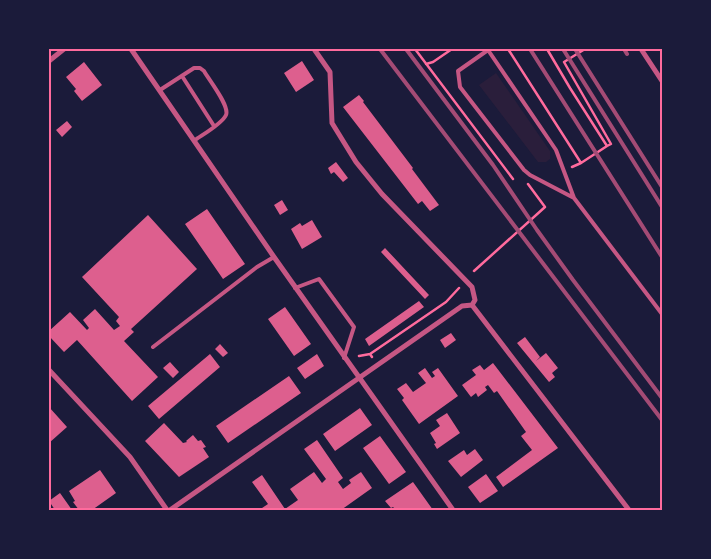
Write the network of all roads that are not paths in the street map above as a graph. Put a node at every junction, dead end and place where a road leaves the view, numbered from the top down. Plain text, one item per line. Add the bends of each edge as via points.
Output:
1 (64, 49) edge
2 (131, 49) edge
3 (314, 49) edge
4 (641, 49) edge
5 (49, 61) edge
6 (182, 76) junction
7 (662, 81) edge
8 (160, 90) junction
9 (214, 126) junction
10 (195, 140) junction
11 (574, 198) junction
12 (274, 257) junction
13 (295, 288) junction
14 (472, 305) junction
15 (662, 314) edge
16 (153, 348) dead end
17 (344, 358) junction
18 (49, 370) edge
19 (359, 379) junction
20 (169, 510) edge
21 (453, 510) edge
22 (630, 510) edge

1 - 5 street
2 - 8 street
3 - 14 street via 330,72 332,123 356,162 382,194 472,287 475,300
4 - 7 street
6 - 8 lane
6 - 9 lane
6 - 9 lane via 194,68 204,71 227,107 223,120
8 - 10 street
9 - 10 lane
10 - 12 street
11 - 11 lane via 524,170 460,87 458,71 488,50 556,150
11 - 15 lane
12 - 13 street
12 - 16 lane
13 - 17 street
13 - 17 lane via 319,279 354,328
14 - 19 street via 462,306
14 - 22 street
17 - 19 street
18 - 20 street via 130,457
19 - 20 street
19 - 21 street

